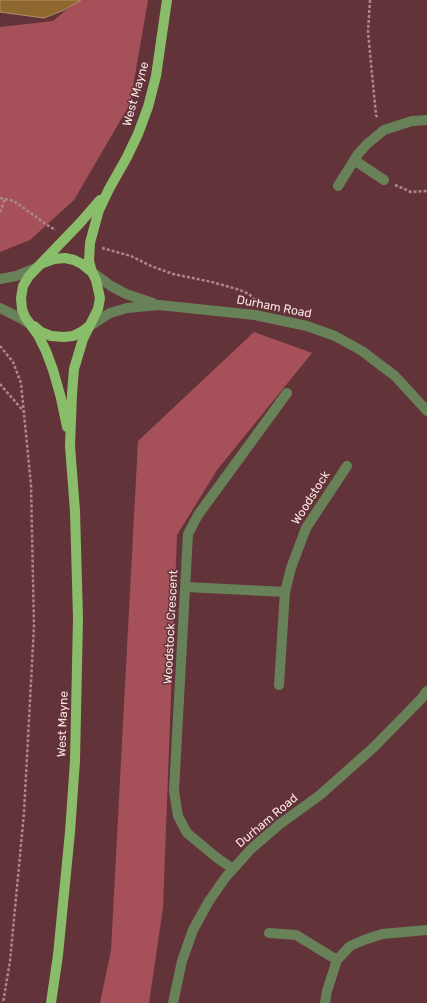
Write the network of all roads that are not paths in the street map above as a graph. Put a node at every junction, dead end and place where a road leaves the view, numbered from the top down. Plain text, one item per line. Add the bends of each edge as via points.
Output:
1 (168, 0) edge
2 (427, 120) edge
3 (354, 160) junction
4 (384, 180) road end
5 (338, 186) dead end
6 (108, 190) junction
7 (36, 268) junction
8 (92, 272) junction
9 (0, 279) edge
10 (159, 305) junction
11 (0, 308) edge
12 (30, 324) junction
13 (88, 327) junction
14 (287, 393) dead end
15 (427, 411) edge
16 (70, 446) junction
17 (347, 466) dead end
18 (186, 587) junction
19 (285, 592) junction
20 (279, 685) dead end
21 (427, 691) edge
22 (233, 869) junction
23 (427, 930) edge
24 (269, 933) dead end
25 (337, 960) junction
26 (51, 1003) edge
27 (173, 1003) edge
28 (325, 1003) edge

1 - 6 main road, West Mayne via 148,107 130,152
2 - 3 street via 412,121 384,130 367,144
3 - 4 street
3 - 5 street
6 - 7 main road, West Mayne
6 - 8 main road, West Mayne via 99,210 90,243 89,261
7 - 8 main road, West Mayne via 54,258 65,258 82,264
7 - 9 street
7 - 12 main road, West Mayne via 23,286 21,298 22,309
8 - 10 street, Durham Road via 126,294
8 - 13 main road, West Mayne via 100,298 98,309
10 - 13 street, Durham Road via 127,308 110,314
10 - 15 street, Durham Road via 255,315 307,326 335,336 362,351 395,376
11 - 12 street
12 - 13 main road via 51,336 64,337 73,336
12 - 16 main road, West Mayne via 46,351 53,370
13 - 16 main road, West Mayne via 74,369
14 - 18 street, Woodstock Crescent via 198,515 188,534
16 - 26 main road, West Mayne via 77,572 77,706 70,832
17 - 19 street, Woodstock via 306,528
18 - 19 street
18 - 22 street, Woodstock Crescent via 174,791 178,816 188,833
19 - 20 street, Woodstock
21 - 22 street, Durham Road via 374,747 320,795 250,849
22 - 27 street, Durham Road via 208,901 193,930 182,961
23 - 25 street via 382,934 350,946
24 - 25 street via 296,935
25 - 28 street

